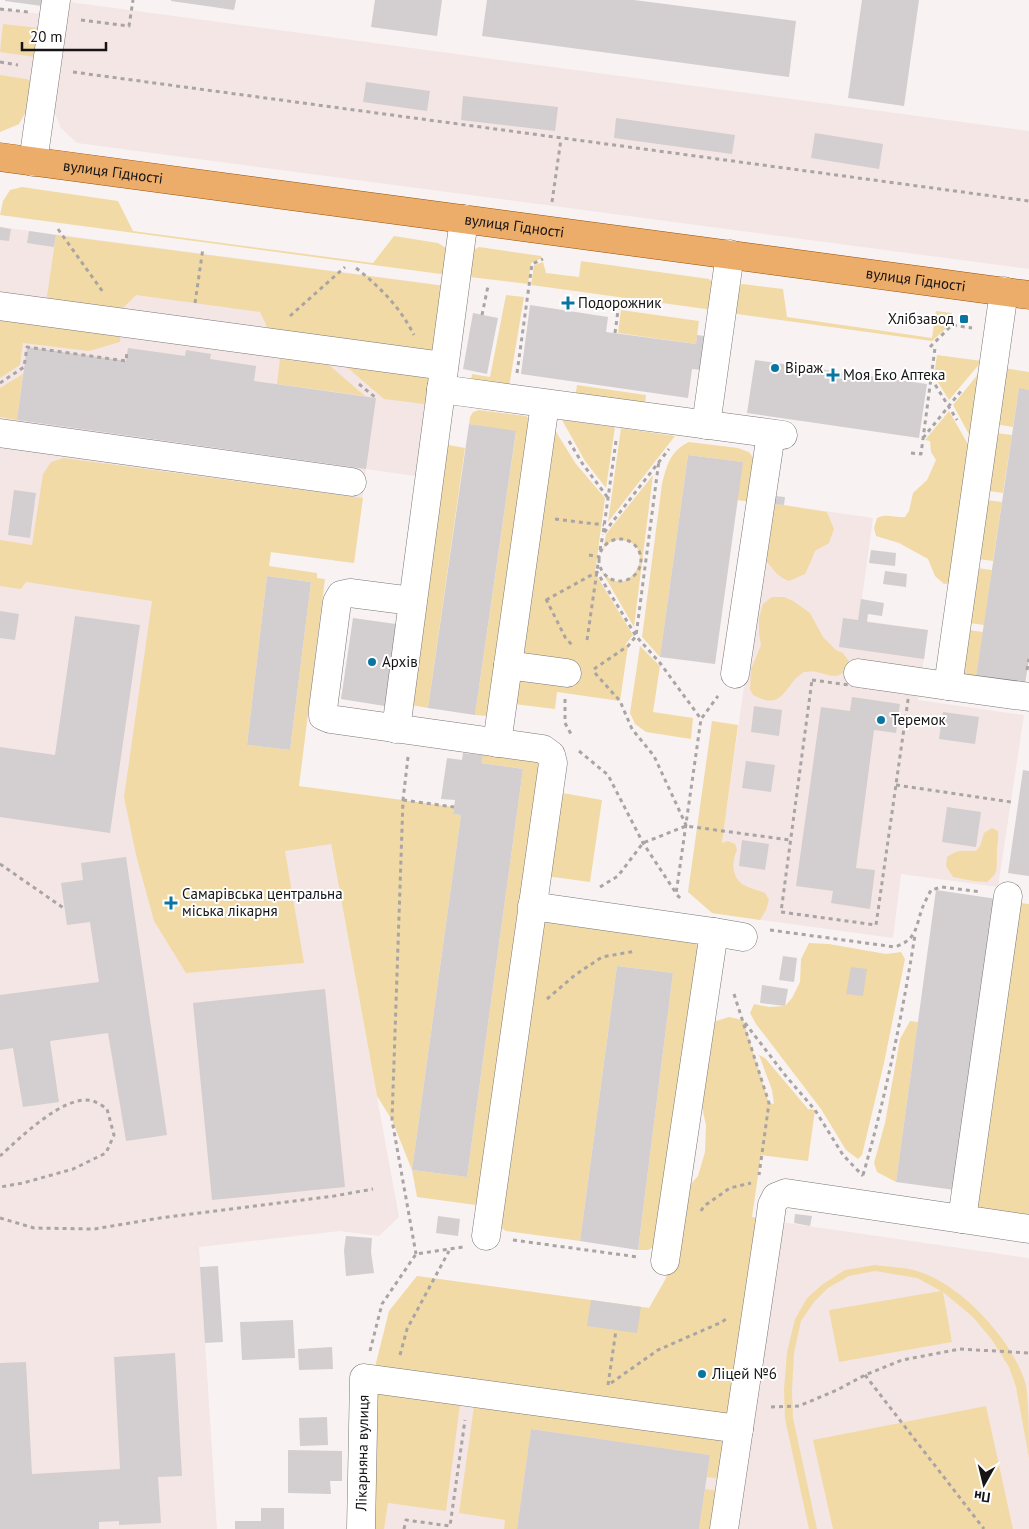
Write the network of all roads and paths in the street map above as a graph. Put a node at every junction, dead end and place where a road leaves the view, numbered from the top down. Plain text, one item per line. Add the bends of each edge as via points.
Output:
1 (56, 0) edge
2 (132, 0) edge
3 (0, 9) edge
4 (33, 13) dead end
5 (76, 19) dead end
6 (69, 72) dead end
7 (0, 157) edge
8 (33, 162) junction
9 (1029, 201) edge
10 (464, 219) junction
11 (58, 229) dead end
12 (203, 248) dead end
13 (730, 254) junction
14 (346, 267) dead end
15 (356, 268) dead end
16 (488, 286) dead end
17 (528, 291) dead end
18 (1016, 293) edge
19 (571, 297) dead end
20 (107, 298) dead end
21 (195, 303) dead end
22 (619, 304) dead end
23 (0, 306) edge
24 (569, 311) dead end
25 (482, 315) dead end
26 (284, 321) dead end
27 (952, 325) dead end
28 (615, 333) dead end
29 (416, 338) dead end
30 (930, 347) dead end
31 (935, 348) dead end
32 (443, 377) junction
33 (967, 384) dead end
34 (514, 399) junction
35 (545, 404) junction
36 (706, 425) junction
37 (0, 433) edge
38 (617, 436) dead end
39 (923, 438) junction
40 (911, 453) dead end
41 (659, 460) junction
42 (352, 482) dead end
43 (608, 498) junction
44 (530, 516) junction
45 (604, 526) junction
46 (603, 534) junction
47 (589, 555) dead end
48 (600, 557) junction
49 (597, 572) junction
50 (543, 592) dead end
51 (546, 600) junction
52 (412, 601) junction
53 (515, 618) junction
54 (636, 636) junction
55 (587, 640) dead end
56 (508, 665) junction
57 (581, 665) junction
58 (858, 673) dead end
59 (735, 674) joint
60 (948, 686) junction
61 (1029, 698) edge
62 (701, 719) junction
63 (404, 730) junction
64 (497, 743) junction
65 (543, 749) junction
66 (896, 785) junction
67 (403, 800) junction
68 (1011, 802) dead end
69 (454, 807) dead end
70 (686, 826) junction
71 (790, 840) junction
72 (643, 843) junction
73 (0, 864) edge
74 (594, 891) dead end
75 (676, 894) junction
76 (1008, 896) joint
77 (682, 899) dead end
78 (532, 906) junction
79 (65, 909) dead end
80 (714, 932) junction
81 (753, 933) joint
82 (915, 934) junction
83 (643, 951) dead end
84 (731, 985) dead end
85 (743, 1020) junction
86 (516, 1023) junction
87 (0, 1156) edge
88 (862, 1176) junction
89 (870, 1182) dead end
90 (0, 1187) edge
91 (373, 1189) dead end
92 (699, 1214) dead end
93 (0, 1218) edge
94 (962, 1219) junction
95 (1029, 1229) edge
96 (486, 1236) junction
97 (449, 1250) junction
98 (416, 1254) junction
99 (665, 1261) joint
100 (760, 1290) junction
101 (616, 1330) dead end
102 (1029, 1353) edge
103 (865, 1375) junction
104 (364, 1378) junction
105 (415, 1384) junction
106 (469, 1392) junction
107 (606, 1397) junction
108 (739, 1429) junction
109 (361, 1529) edge
110 (404, 1529) edge
111 (724, 1529) edge
112 (984, 1529) edge

1 - 8 street
2 - 5 path via 129,26
3 - 4 path
6 - 9 path
7 - 8 main road, вулиця Гідності
8 - 10 main road, вулиця Гідності
10 - 13 main road, вулиця Гідності
10 - 32 street
11 - 20 path
12 - 21 path
13 - 18 main road, вулиця Гідності
13 - 36 street
14 - 26 path
15 - 29 path via 380,287 407,320
16 - 25 path
17 - 34 path
18 - 60 street
19 - 24 path
22 - 28 path
23 - 32 street
27 - 30 path
31 - 39 path
32 - 34 street
32 - 52 street
33 - 39 path
34 - 35 street
35 - 36 street
35 - 43 path
35 - 44 street
36 - 41 path via 679,436
36 - 59 street via 777,435
37 - 42 street
38 - 43 path
39 - 40 path via 920,454
41 - 46 path
41 - 54 path
43 - 45 path
44 - 45 path
44 - 53 street
45 - 46 path
46 - 48 path
47 - 48 path
48 - 48 path via 601,570 618,581 631,578 639,567 636,547 624,540 606,545
48 - 49 path
49 - 51 path
49 - 54 path
49 - 55 path
50 - 51 path
51 - 53 path
51 - 57 path
52 - 63 street
52 - 63 street via 350,593 341,595 337,602 323,709 323,716 330,719
53 - 56 street
54 - 57 path via 628,646
54 - 62 path
56 - 57 street
56 - 64 street
57 - 70 path via 620,701 632,729 654,756
58 - 60 street
59 - 62 path
60 - 61 street
62 - 70 path
63 - 64 street
63 - 67 path
64 - 65 street
65 - 72 path via 579,750 608,775
65 - 78 street via 551,755 553,763
66 - 68 path
66 - 71 path via 876,925 781,912
66 - 71 path via 909,693 812,680
67 - 69 path
67 - 98 path via 392,1120
70 - 71 path
70 - 72 path
70 - 75 path
72 - 74 path via 618,876
72 - 75 path
73 - 79 path
75 - 77 path
76 - 82 path via 942,887 931,890
76 - 94 street
78 - 80 street
78 - 86 street
80 - 81 street
80 - 99 street
81 - 82 path via 895,947 906,943
82 - 88 path via 877,1125
83 - 86 path via 602,956
84 - 85 path
85 - 88 path via 815,1110 843,1155
85 - 92 path via 769,1103 758,1182 730,1188 704,1206
86 - 96 street
87 - 90 path via 51,1113 74,1102 93,1101 107,1109 114,1135 106,1153 73,1169
88 - 89 path
91 - 93 path via 94,1229 34,1228
94 - 95 street
94 - 100 street via 786,1193 776,1197 772,1205
96 - 97 path via 472,1245
96 - 99 path
97 - 98 path
97 - 105 path via 407,1328 400,1356
98 - 104 path via 382,1304
100 - 107 path via 722,1322 658,1350
100 - 108 street
101 - 107 path
102 - 103 path via 960,1349 902,1360
103 - 108 path via 799,1406 767,1407 752,1412
103 - 112 path
104 - 105 street
104 - 109 street, Лікарняна вулиця
105 - 106 street
106 - 107 street
106 - 110 path via 450,1526 406,1520
107 - 108 street
108 - 111 street

